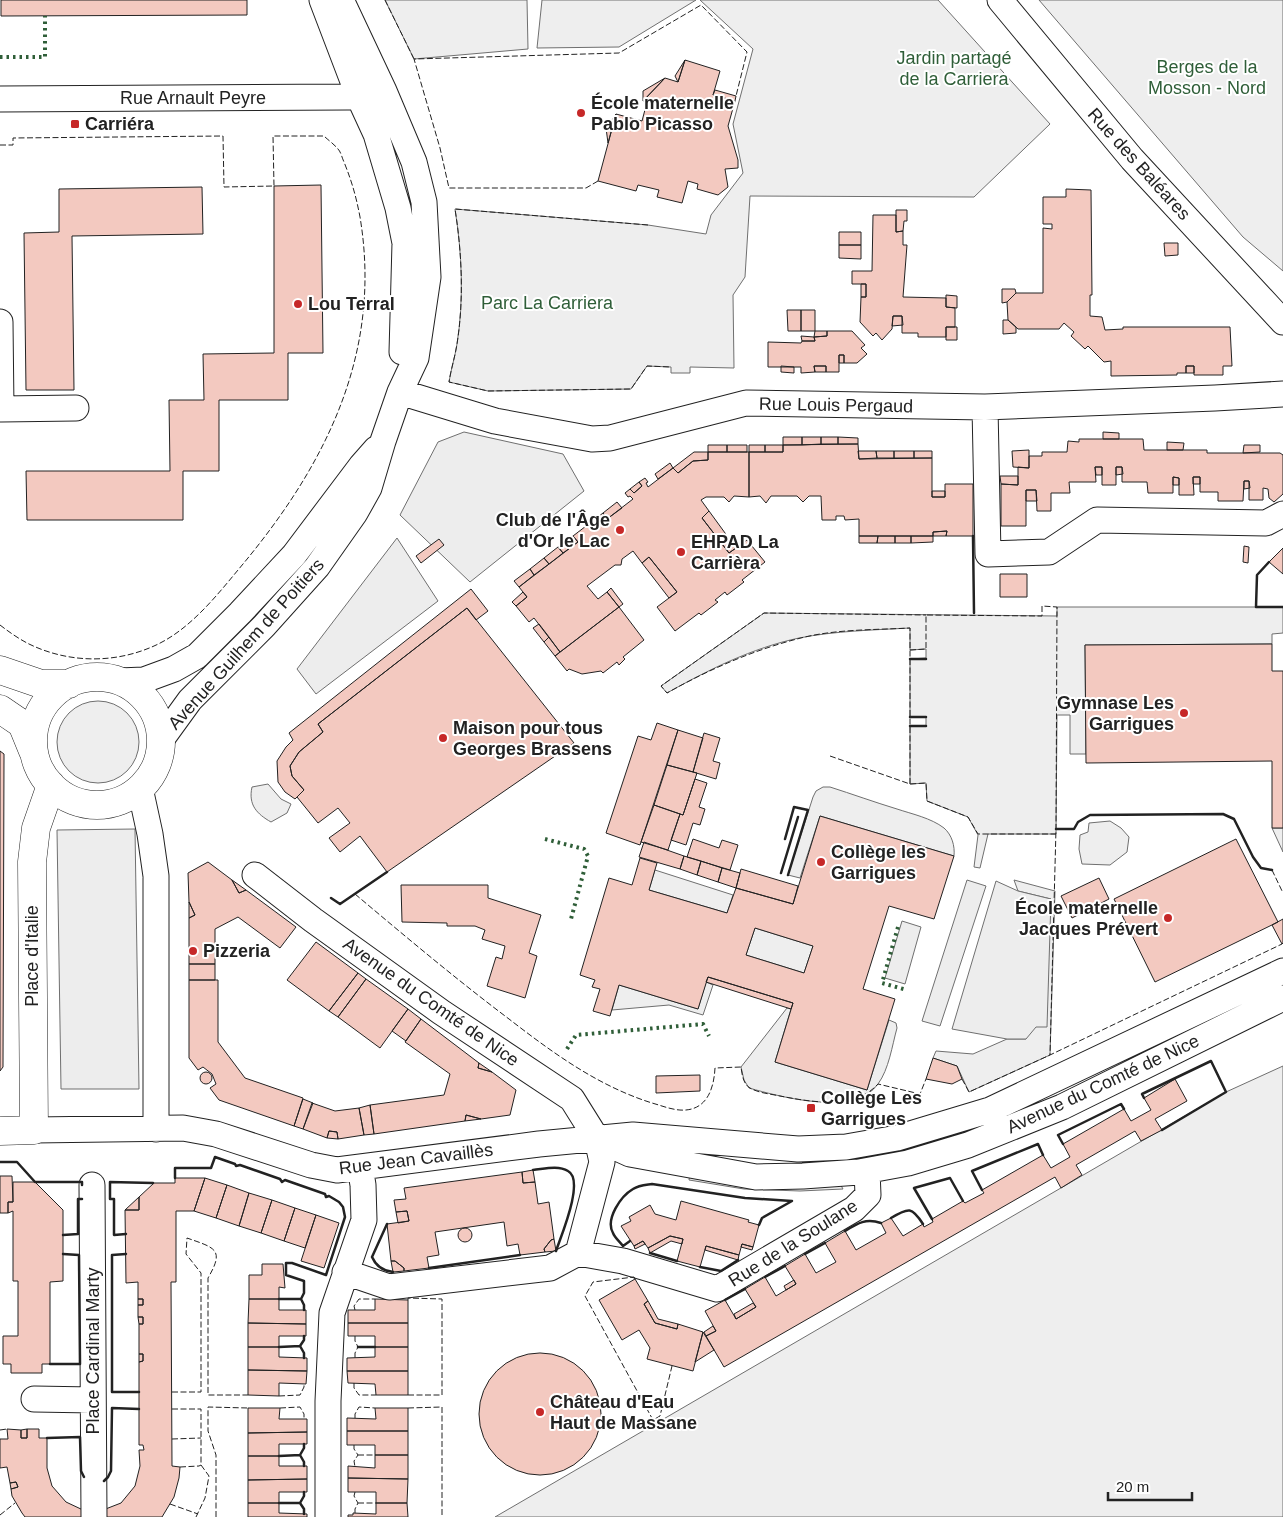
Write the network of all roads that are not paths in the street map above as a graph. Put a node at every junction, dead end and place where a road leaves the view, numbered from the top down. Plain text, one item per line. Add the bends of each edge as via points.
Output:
1 (322, 0) edge
2 (339, 0) edge
3 (1000, 0) edge
4 (384, 91) junction
5 (359, 97) junction
6 (0, 99) edge
7 (0, 322) edge
8 (1283, 322) edge
9 (400, 392) junction
10 (1283, 394) edge
11 (985, 406) junction
12 (76, 408) dead end
13 (382, 441) junction
14 (1283, 514) edge
15 (0, 670) edge
16 (119, 681) junction
17 (69, 684) junction
18 (0, 710) edge
19 (161, 740) junction
20 (35, 755) junction
21 (50, 785) junction
22 (140, 788) junction
23 (255, 874) dead end
24 (1283, 971) edge
25 (1283, 998) edge
26 (156, 1129) junction
27 (34, 1130) junction
28 (0, 1131) edge
29 (597, 1139) junction
30 (360, 1167) junction
31 (867, 1171) junction
32 (92, 1185) dead end
33 (578, 1253) junction
34 (345, 1272) junction
35 (34, 1399) dead end
36 (93, 1400) junction
37 (94, 1517) edge
38 (328, 1517) edge

1 - 5 street, Avenue Guilhem de Poitiers
2 - 4 street, Avenue Guilhem de Poitiers
3 - 8 street, Rue des Baléares via 1132,159
4 - 5 street, Rue Arnault Peyre
4 - 9 street, Avenue Guilhem de Poitiers via 414,162 424,202 427,237 428,277 416,358
5 - 6 street, Rue Arnault Peyre
5 - 9 street, Avenue Guilhem de Poitiers via 389,172 405,243
7 - 12 street via 1,409
9 - 11 street, Rue Louis Pergaud via 495,421 592,439 610,438 746,403
9 - 13 street, Avenue Guilhem de Poitiers
10 - 11 street, Rue Louis Pergaud
11 - 14 street via 988,554 1049,552 1097,520 1266,524
13 - 16 street, Avenue Guilhem de Poitiers via 294,555 197,656 174,670 144,680
13 - 19 street, Avenue Guilhem de Poitiers via 369,488 317,568 190,700
15 - 17 main road via 41,684
16 - 17 main road via 92,677
16 - 19 main road via 144,697 159,725
17 - 20 main road via 57,691 40,712 33,740
18 - 20 main road via 22,724
19 - 22 main road via 155,768
20 - 21 main road via 40,771
21 - 22 main road via 73,800 91,804 110,803 128,797
21 - 27 main road, Place d'Italie via 36,828 32,862
22 - 26 street via 156,876
23 - 29 street, Avenue du Comté de Nice via 312,920 441,1012 572,1099
24 - 29 street, Avenue du Comté de Nice via 990,1110 898,1138 846,1147 798,1149 633,1135
25 - 31 street, Avenue du Comté de Nice via 1062,1107 968,1145 908,1164
26 - 27 street, Rue Jean Cavaillès
26 - 30 street, Rue Jean Cavaillès via 184,1128 216,1134 311,1165 337,1170
27 - 28 main road, Rue Jean Cavaillès
29 - 30 street, Rue Jean Cavaillès
29 - 31 street, Avenue du Comté de Nice via 638,1156 756,1177
29 - 33 street via 602,1162
30 - 34 street via 364,1220
31 - 33 street, Rue de la Soulane via 868,1195 854,1209 718,1289
32 - 36 street, Place Cardinal Marty
33 - 34 street via 550,1268 389,1287
34 - 38 street via 332,1313
35 - 36 street
36 - 37 street, Place Cardinal Marty

